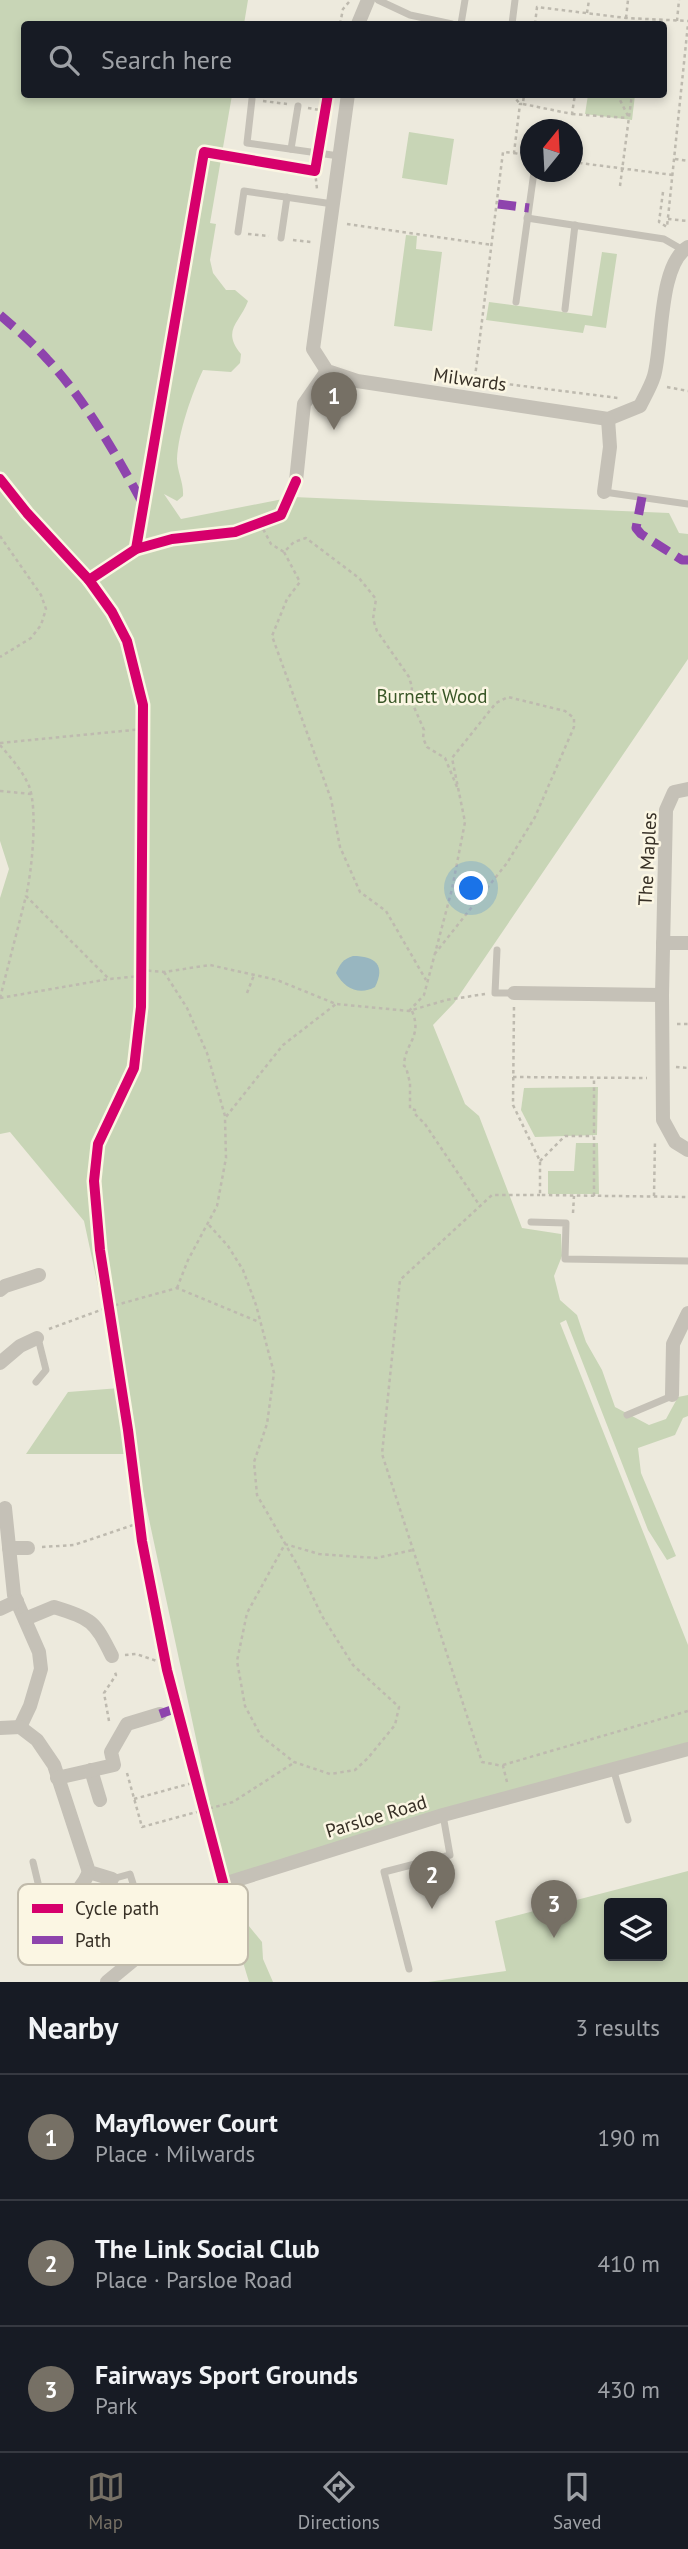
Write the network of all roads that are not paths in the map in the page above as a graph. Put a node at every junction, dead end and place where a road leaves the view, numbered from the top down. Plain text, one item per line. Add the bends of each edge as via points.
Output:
1 (368, 0) edge
2 (378, 0) edge
3 (464, 0) edge
4 (515, 0) edge
5 (359, 21) edge
6 (438, 21) edge
7 (461, 21) edge
8 (512, 21) edge
9 (347, 98) edge
10 (252, 99) dead end
11 (298, 106) dead end
12 (291, 149) junction
13 (339, 156) junction
14 (532, 182) edge
15 (287, 197) junction
16 (325, 203) junction
17 (527, 218) junction
18 (575, 225) junction
19 (238, 232) dead end
20 (281, 238) dead end
21 (685, 249) edge
22 (516, 302) dead end
23 (565, 309) dead end
24 (327, 371) junction
25 (608, 419) junction
26 (296, 481) dead end
27 (604, 492) joint
28 (688, 503) edge
29 (688, 789) edge
30 (663, 943) junction
31 (688, 943) edge
32 (497, 950) dead end
33 (514, 993) joint
34 (662, 995) junction
35 (688, 1150) edge
36 (531, 1222) dead end
37 (688, 1261) edge
38 (39, 1275) dead end
39 (2, 1286) edge
40 (688, 1313) edge
41 (37, 1338) joint
42 (0, 1363) edge
43 (36, 1382) dead end
44 (672, 1395) joint
45 (627, 1415) dead end
46 (5, 1508) dead end
47 (9, 1548) junction
48 (28, 1548) road end
49 (17, 1601) junction
50 (0, 1609) edge
51 (25, 1619) junction
52 (112, 1656) road end
53 (160, 1714) dead end
54 (20, 1727) junction
55 (0, 1728) edge
56 (688, 1749) edge
57 (613, 1768) junction
58 (91, 1770) junction
59 (57, 1778) junction
60 (100, 1800) dead end
61 (443, 1815) junction
62 (628, 1820) dead end
63 (33, 1862) dead end
64 (89, 1872) junction
65 (112, 1879) joint
66 (38, 1884) edge
67 (83, 1884) edge
68 (133, 1884) edge
69 (226, 1884) edge
70 (127, 1965) edge
71 (409, 1969) dead end
72 (107, 1982) edge

1 - 5 street
2 - 6 lane via 410,15
3 - 7 lane
4 - 8 lane
9 - 13 street
10 - 12 lane via 247,143
11 - 12 lane
12 - 13 lane
13 - 16 street
14 - 17 lane
15 - 16 lane
15 - 19 lane via 244,191
15 - 20 lane
16 - 24 street via 330,222 313,349
17 - 18 lane
17 - 22 lane
18 - 21 lane via 664,239
18 - 23 lane
21 - 25 street via 667,281 654,376 640,406
24 - 25 street, Milwards via 357,382
24 - 26 street via 304,404
25 - 27 street via 610,447
27 - 28 lane
29 - 30 street, The Maples via 674,792 666,810
30 - 31 street
30 - 34 street, The Maples
32 - 33 lane via 495,993
33 - 34 street
34 - 35 street, The Maples via 663,1119 675,1142
36 - 37 lane via 566,1223 565,1259
38 - 39 street
40 - 44 street via 673,1344
41 - 42 street
41 - 43 lane via 46,1370
44 - 45 lane
46 - 47 street
47 - 48 street
47 - 49 street
49 - 50 street
49 - 51 street
51 - 52 street via 54,1606 83,1616 97,1626
51 - 54 street via 41,1669
53 - 58 street via 127,1724 111,1752 114,1765
54 - 55 street
54 - 59 street via 45,1750
56 - 57 street, Parsloe Road
57 - 61 street, Parsloe Road
57 - 62 lane
58 - 59 street
58 - 60 street
59 - 64 street
61 - 69 street, Parsloe Road
61 - 71 lane via 450,1855 384,1872
63 - 66 lane
64 - 65 street
64 - 67 street
65 - 68 lane via 130,1874
70 - 72 street, Parsloe Road

